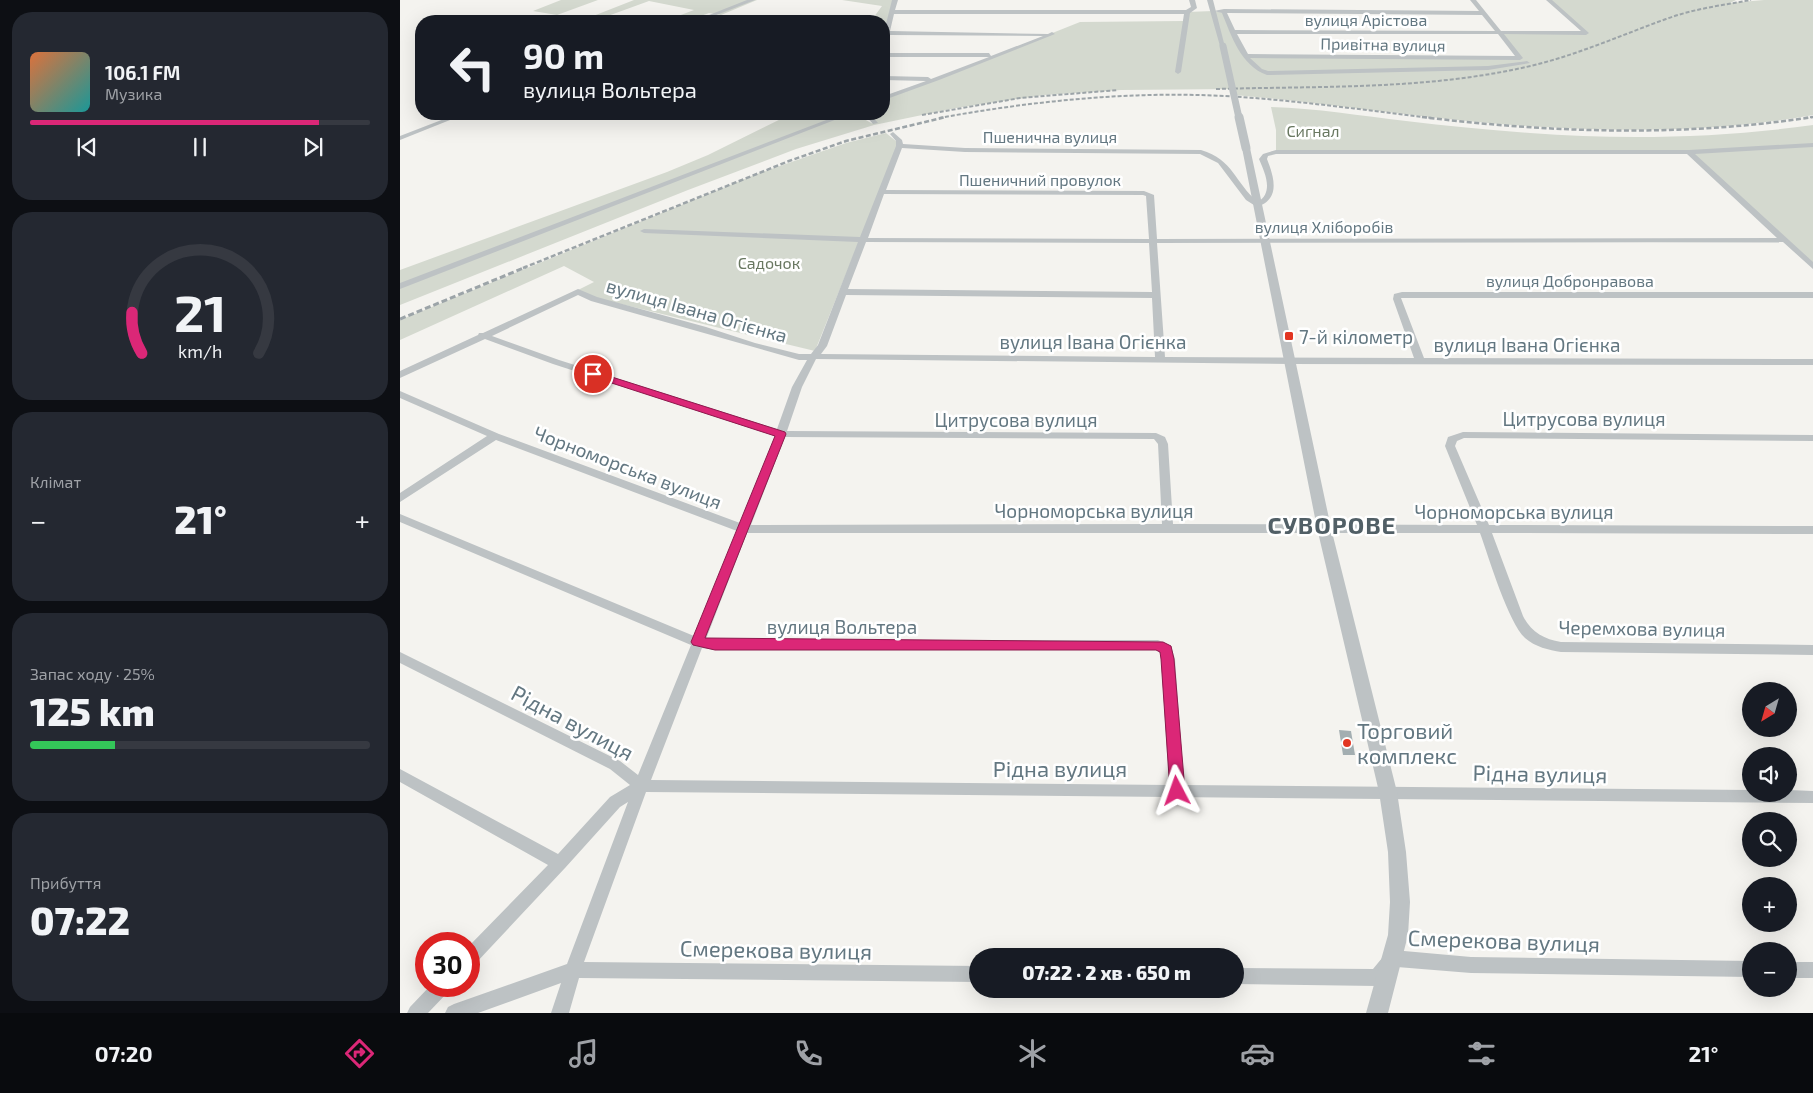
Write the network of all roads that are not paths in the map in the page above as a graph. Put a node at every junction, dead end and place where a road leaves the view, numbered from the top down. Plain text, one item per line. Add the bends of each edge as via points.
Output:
1 (752, 0) edge
2 (894, 0) edge
3 (1192, 0) edge
4 (1210, 0) edge
5 (1473, 0) edge
6 (1549, 0) edge
7 (1213, 11) junction
8 (1224, 11) junction
9 (891, 12) junction
10 (1188, 12) junction
11 (1483, 13) junction
12 (713, 15) edge
13 (890, 16) edge
14 (1232, 32) junction
15 (890, 33) edge
16 (1499, 34) junction
17 (890, 55) edge
18 (996, 55) junction
19 (1246, 56) junction
20 (1527, 62) dead end
21 (1178, 72) dead end
22 (890, 78) edge
23 (938, 79) junction
24 (890, 96) edge
25 (446, 120) edge
26 (831, 120) edge
27 (872, 120) edge
28 (875, 123) dead end
29 (893, 134) dead end
30 (400, 138) edge
31 (1813, 145) edge
32 (899, 146) junction
33 (1690, 152) junction
34 (883, 192) junction
35 (1257, 206) junction
36 (644, 231) dead end
37 (864, 240) junction
38 (1264, 240) junction
39 (1784, 240) junction
40 (1152, 241) junction
41 (1813, 266) edge
42 (400, 286) edge
43 (842, 292) junction
44 (1813, 294) edge
45 (1154, 295) junction
46 (482, 335) junction
47 (811, 358) junction
48 (1160, 359) junction
49 (1289, 361) junction
50 (1420, 361) junction
51 (1813, 362) edge
52 (400, 374) edge
53 (400, 394) edge
54 (781, 434) junction
55 (495, 436) junction
56 (1813, 438) edge
57 (400, 498) edge
58 (400, 518) edge
59 (1168, 528) junction
60 (1324, 528) junction
61 (1484, 528) junction
62 (743, 529) junction
63 (1813, 530) edge
64 (697, 642) junction
65 (1813, 650) edge
66 (400, 657) edge
67 (400, 775) edge
68 (641, 786) junction
69 (1177, 791) junction
70 (1388, 792) junction
71 (1813, 797) edge
72 (560, 863) junction
73 (480, 947) edge
74 (1393, 958) junction
75 (1742, 969) edge
76 (574, 970) junction
77 (1797, 970) edge
78 (1813, 970) edge
79 (969, 974) edge
80 (1244, 976) edge
81 (431, 997) edge
82 (416, 1013) edge
83 (454, 1013) edge
84 (560, 1013) edge
85 (1377, 1013) edge

1 - 12 street
2 - 9 street
3 - 10 street via 1194,8
4 - 7 street
5 - 11 street
6 - 16 street, вулиця Арістова via 1586,33
7 - 8 street
7 - 35 street, bridge
8 - 11 street
8 - 14 street
9 - 10 street
9 - 13 street
10 - 21 street
11 - 16 street
14 - 16 street, вулиця Арістова
14 - 19 street
15 - 18 street via 1052,34
16 - 19 street, Привітна вулиця via 1520,58
17 - 18 street
18 - 23 street
19 - 20 street via 1268,73 1488,68
22 - 23 street
23 - 24 street
25 - 30 street
26 - 42 street
27 - 28 street
29 - 32 street via 900,141
31 - 33 street
32 - 34 street
32 - 35 street, Пшенична вулиця via 966,150 1201,152 1222,161 1246,198
33 - 35 street via 1276,152 1265,155 1263,159 1272,188 1270,197
33 - 39 street
34 - 37 street
34 - 40 street, Пшеничний провулок via 1144,193 1151,198
35 - 38 street
36 - 37 street, вулиця Хліборобів
37 - 40 street, вулиця Хліборобів
37 - 43 street
38 - 39 street, вулиця Хліборобів
38 - 40 street, вулиця Хліборобів
38 - 49 street
39 - 41 street
40 - 45 street
43 - 45 street
43 - 47 street via 822,346
44 - 50 street, вулиця Добронравова via 1397,296
45 - 48 street
46 - 47 street, вулиця Івана Огієнка via 578,292 752,345
46 - 52 street, вулиця Івана Огієнка
46 - 54 street, Цитрусова вулиця
47 - 48 street, вулиця Івана Огієнка
47 - 54 street via 792,398
48 - 49 street, вулиця Івана Огієнка
49 - 50 street, вулиця Івана Огієнка
49 - 60 street
50 - 51 street, вулиця Івана Огієнка
53 - 55 street, Чорноморська вулиця
54 - 59 street, Цитрусова вулиця via 1156,436 1163,444
54 - 62 street
55 - 57 street
55 - 62 street, Чорноморська вулиця
56 - 61 street, Цитрусова вулиця via 1456,436 1450,446
58 - 64 street, вулиця Вольтера
59 - 60 street, Чорноморська вулиця
59 - 62 street, Чорноморська вулиця
60 - 61 street, Чорноморська вулиця
60 - 70 street
61 - 63 street, Чорноморська вулиця
61 - 65 street, Черемхова вулиця via 1522,628 1545,644 1561,647
62 - 64 street
64 - 68 street
64 - 69 street, вулиця Вольтера via 1158,645 1166,650 1168,659
66 - 68 street, Рідна вулиця via 616,764
67 - 72 street
68 - 69 street, Рідна вулиця
68 - 72 street via 615,802
68 - 76 street
69 - 70 street, Рідна вулиця
70 - 71 street, Рідна вулиця
70 - 74 street via 1400,902
72 - 73 street
74 - 75 street, Смерекова вулиця via 1470,965
74 - 80 street, Смерекова вулиця via 1377,978
74 - 85 street
76 - 79 street, Смерекова вулиця
76 - 83 street
76 - 84 street
77 - 78 street
81 - 82 street

